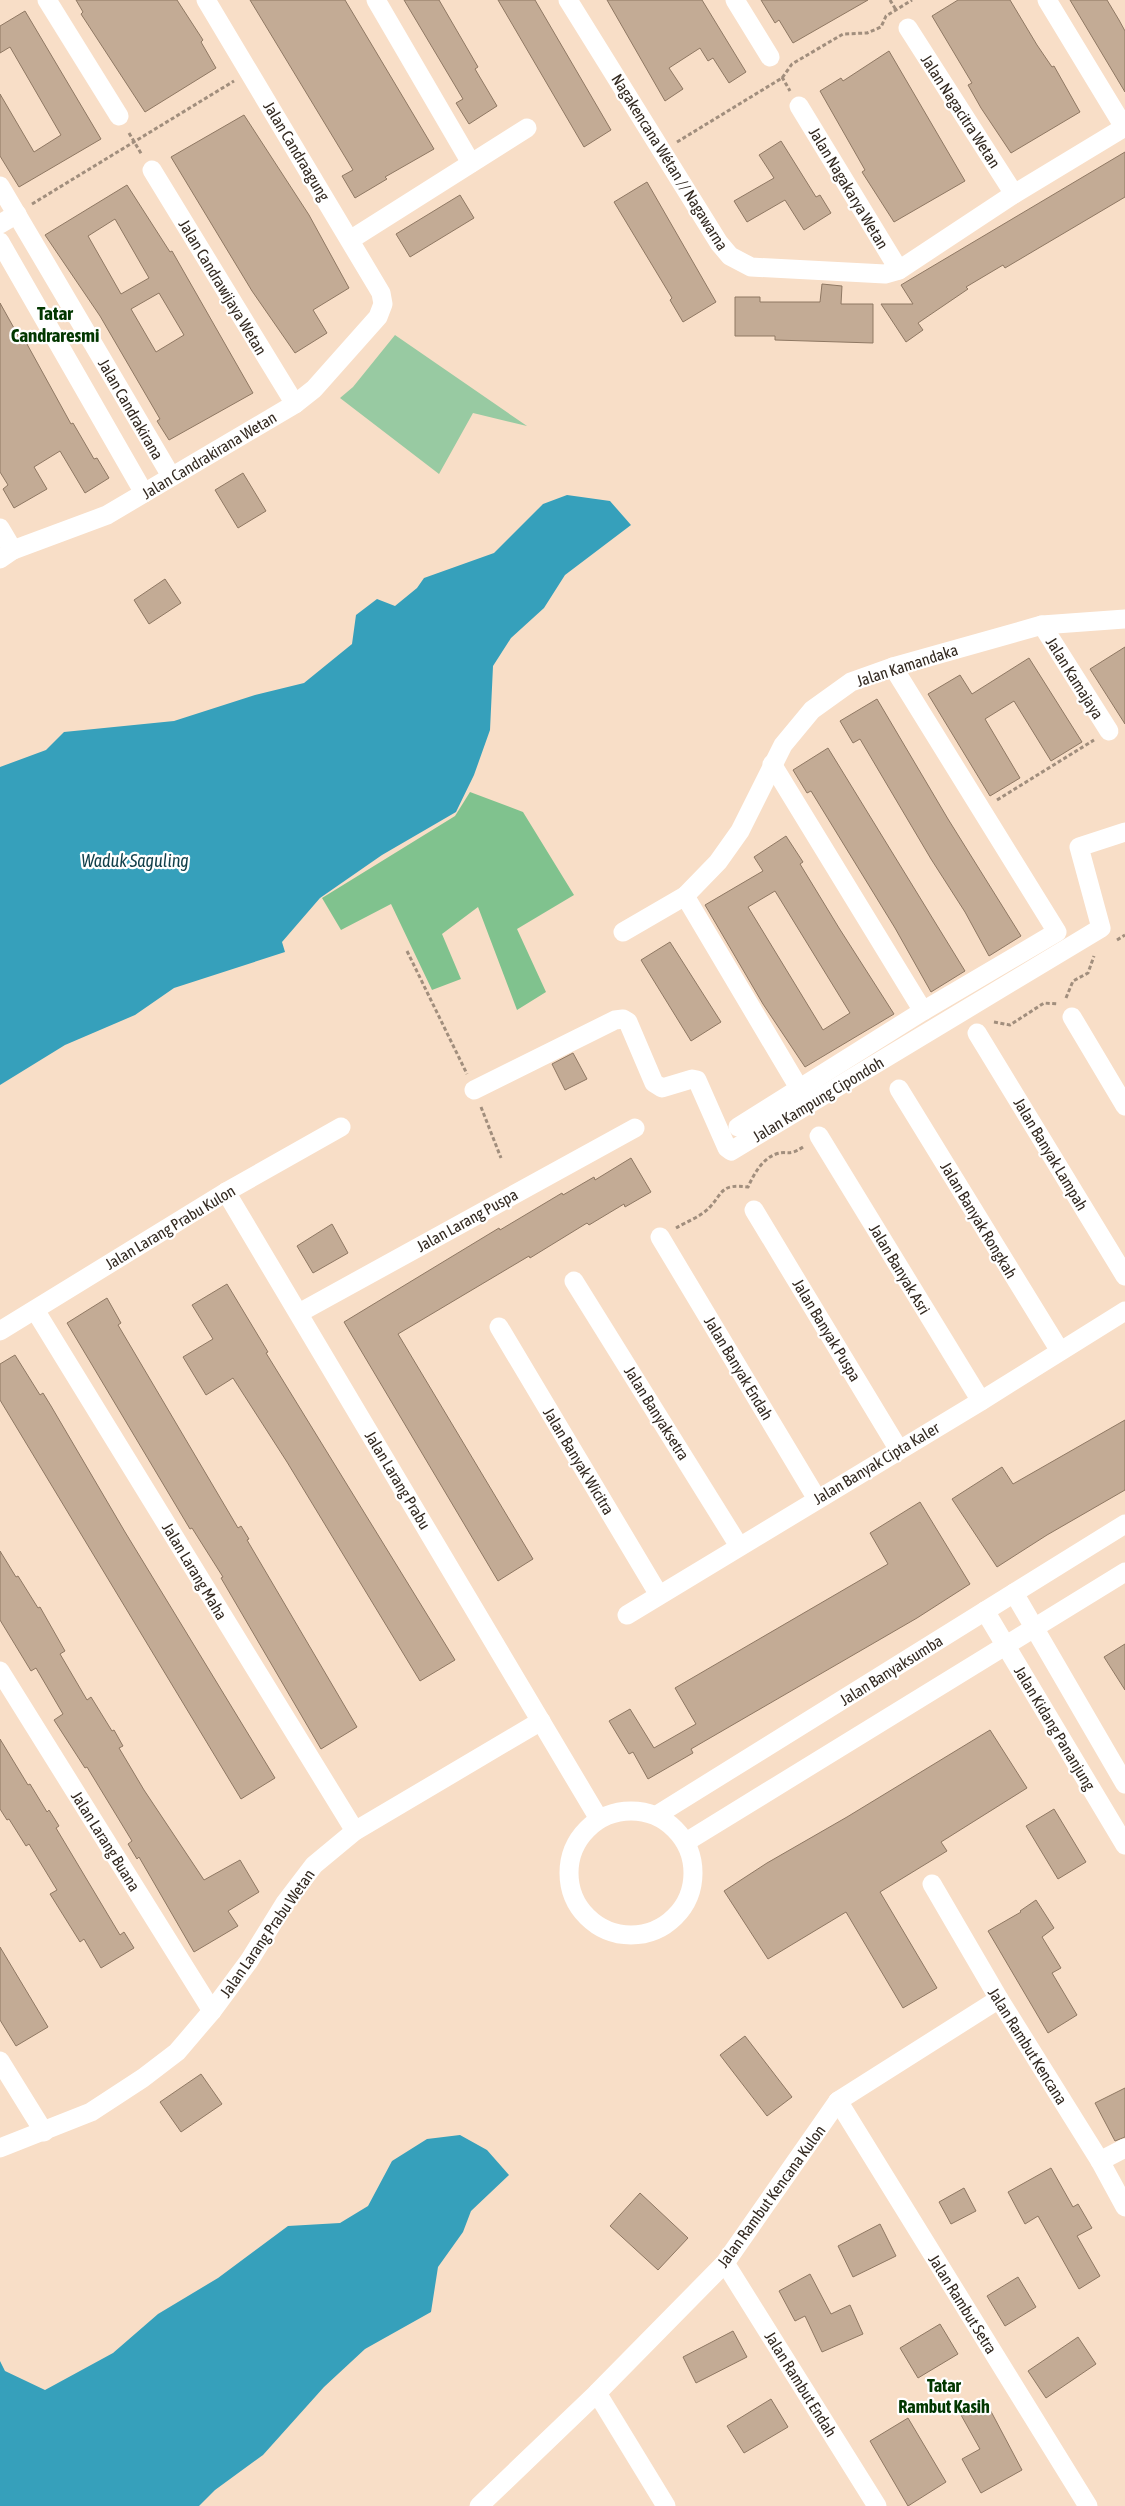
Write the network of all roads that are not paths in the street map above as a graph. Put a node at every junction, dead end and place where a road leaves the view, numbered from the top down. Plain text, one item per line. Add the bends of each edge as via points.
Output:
1 (47, 0) edge
2 (206, 0) edge
3 (376, 0) edge
4 (568, 0) edge
5 (735, 0) edge
6 (1047, 0) edge
7 (908, 28) dead end
8 (770, 57) road end
9 (799, 106) road end
10 (118, 116) road end
11 (1124, 127) edge
12 (527, 128) dead end
13 (471, 163) junction
14 (152, 170) road end
15 (0, 186) edge
16 (1014, 194) junction
17 (17, 214) junction
18 (0, 224) edge
19 (350, 240) junction
20 (0, 242) edge
21 (899, 270) junction
22 (384, 304) joint
23 (295, 404) junction
24 (170, 476) junction
25 (144, 493) junction
26 (0, 528) edge
27 (7, 554) edge
28 (1125, 619) edge
29 (1042, 625) junction
30 (893, 667) junction
31 (1109, 730) road end
32 (772, 764) junction
33 (1125, 832) edge
34 (685, 896) junction
35 (623, 932) dead end
36 (923, 1011) junction
37 (1072, 1017) dead end
38 (977, 1033) road end
39 (800, 1088) junction
40 (899, 1089) dead end
41 (474, 1090) road end
42 (1125, 1106) edge
43 (341, 1127) dead end
44 (738, 1127) dead end
45 (635, 1128) dead end
46 (819, 1136) road end
47 (226, 1192) junction
48 (754, 1210) dead end
49 (660, 1237) road end
50 (1125, 1276) edge
51 (574, 1281) dead end
52 (36, 1310) junction
53 (1125, 1311) edge
54 (299, 1313) junction
55 (499, 1327) dead end
56 (0, 1331) edge
57 (1060, 1351) junction
58 (981, 1401) junction
59 (899, 1450) junction
60 (817, 1499) junction
61 (1125, 1524) edge
62 (740, 1546) junction
63 (1125, 1572) edge
64 (1014, 1594) junction
65 (659, 1595) junction
66 (985, 1611) junction
67 (627, 1615) dead end
68 (1033, 1628) junction
69 (1006, 1645) junction
70 (0, 1671) edge
71 (541, 1720) junction
72 (1125, 1784) edge
73 (657, 1815) junction
74 (599, 1819) junction
75 (355, 1831) junction
76 (686, 1842) junction
77 (1125, 1845) edge
78 (932, 1884) dead end
79 (999, 1998) junction
80 (212, 2011) junction
81 (0, 2061) edge
82 (838, 2101) junction
83 (44, 2132) junction
84 (0, 2148) edge
85 (1125, 2148) edge
86 (1100, 2161) junction
87 (1124, 2201) edge
88 (725, 2263) junction
89 (597, 2393) junction
90 (479, 2506) edge
91 (666, 2506) edge
92 (877, 2506) edge
93 (1088, 2506) edge

1 - 10 street
2 - 19 street, Jalan Candraagung
3 - 13 street
4 - 21 street, Nagakencana Wétan // Nagawarna via 730,256 751,267 885,274
5 - 8 street
6 - 11 street
7 - 16 street, Jalan Nagacitra Wetan
9 - 21 street, Jalan Nagakarya Wetan
11 - 16 street, Nagakencana Wétan // Nagawarna
12 - 13 street
13 - 19 street
14 - 23 street, Jalan Candrawijaya Wetan
15 - 17 street, Jalan Candrakirana
16 - 21 street, Nagakencana Wétan // Nagawarna
17 - 18 street
17 - 24 street, Jalan Candrakirana
19 - 22 street, Jalan Candraagung via 381,293
20 - 25 street, Jalan Candrakirana
22 - 23 street, Jalan Candrakirana Wetan via 378,318 314,389
23 - 24 street, Jalan Candrakirana Wetan
24 - 25 street, Jalan Candrakirana Wetan
25 - 27 street, Jalan Candrakirana Wetan via 107,515
26 - 27 street
28 - 29 street, Jalan Kamandaka
29 - 30 street, Jalan Kamandaka
29 - 31 street, Jalan Kamajaya
30 - 32 street, Jalan Kamandaka via 851,682 812,710
30 - 36 street via 1057,932
32 - 34 street, Jalan Kamandaka via 740,831 718,862
32 - 36 street
33 - 41 street, Jalan Kampung Cipondoh via 1079,847 1101,928 731,1151 726,1148 697,1080 692,1078 662,1088 654,1083 628,1022 622,1019
34 - 35 street, Jalan Kamandaka
34 - 39 street
36 - 39 street
37 - 42 street
38 - 50 street, Jalan Banyak Lampah
39 - 44 street
40 - 57 street, Jalan Banyak Rongkah
43 - 47 street, Jalan Larang Prabu Kulon
45 - 54 street, Jalan Larang Puspa
46 - 58 street, Jalan Banyak Asri
47 - 52 street, Jalan Larang Prabu Kulon
47 - 54 street, Jalan Larang Prabu
48 - 59 street, Jalan Banyak Puspa
49 - 60 street, Jalan Banyak Endah
51 - 62 street, Jalan Banyaksetra
52 - 56 street, Jalan Larang Prabu Kulon
52 - 75 street, Jalan Larang Maha
53 - 57 street, Jalan Banyak Cipta Kaler
54 - 71 street, Jalan Larang Prabu
55 - 65 street, Jalan Banyak Wicitra
57 - 58 street, Jalan Banyak Cipta Kaler
58 - 59 street, Jalan Banyak Cipta Kaler
59 - 60 street, Jalan Banyak Cipta Kaler
60 - 62 street, Jalan Banyak Cipta Kaler
61 - 64 street, Jalan Banyaksumba
62 - 65 street, Jalan Banyak Cipta Kaler
63 - 68 street
64 - 66 street, Jalan Banyaksumba
64 - 68 street, Jalan Kidang Pananjung
65 - 67 street, Jalan Banyak Cipta Kaler
66 - 69 street, Jalan Kidang Pananjung
66 - 73 street, Jalan Banyaksumba
68 - 69 street
68 - 72 street, Jalan Kidang Pananjung
69 - 76 street
69 - 77 street, Jalan Kidang Pananjung
70 - 80 street, Jalan Larang Buana
71 - 74 street, Jalan Larang Prabu
71 - 75 street, Jalan Larang Prabu Wetan
73 - 74 street via 638,1810 618,1812
73 - 76 street
74 - 76 street via 578,1840 569,1867 573,1896 590,1920 615,1934 644,1935 671,1923 688,1900 694,1872
75 - 80 street, Jalan Larang Prabu Wetan via 314,1865
78 - 79 street, Jalan Rambut Kencana
79 - 82 street, Jalan Rambut Kencana Kulon
79 - 86 street, Jalan Rambut Kencana
80 - 83 street, Jalan Larang Prabu Wetan via 177,2052 143,2078 91,2112
81 - 83 street
82 - 88 street, Jalan Rambut Kencana Kulon
82 - 93 street, Jalan Rambut Setra
83 - 84 street, Jalan Larang Prabu Wetan
85 - 86 street
86 - 87 street, Jalan Rambut Kencana
88 - 89 street, Jalan Rambut Kencana Kulon
88 - 92 street, Jalan Rambut Endah
89 - 90 street, Jalan Rambut Kencana Kulon
89 - 91 street

